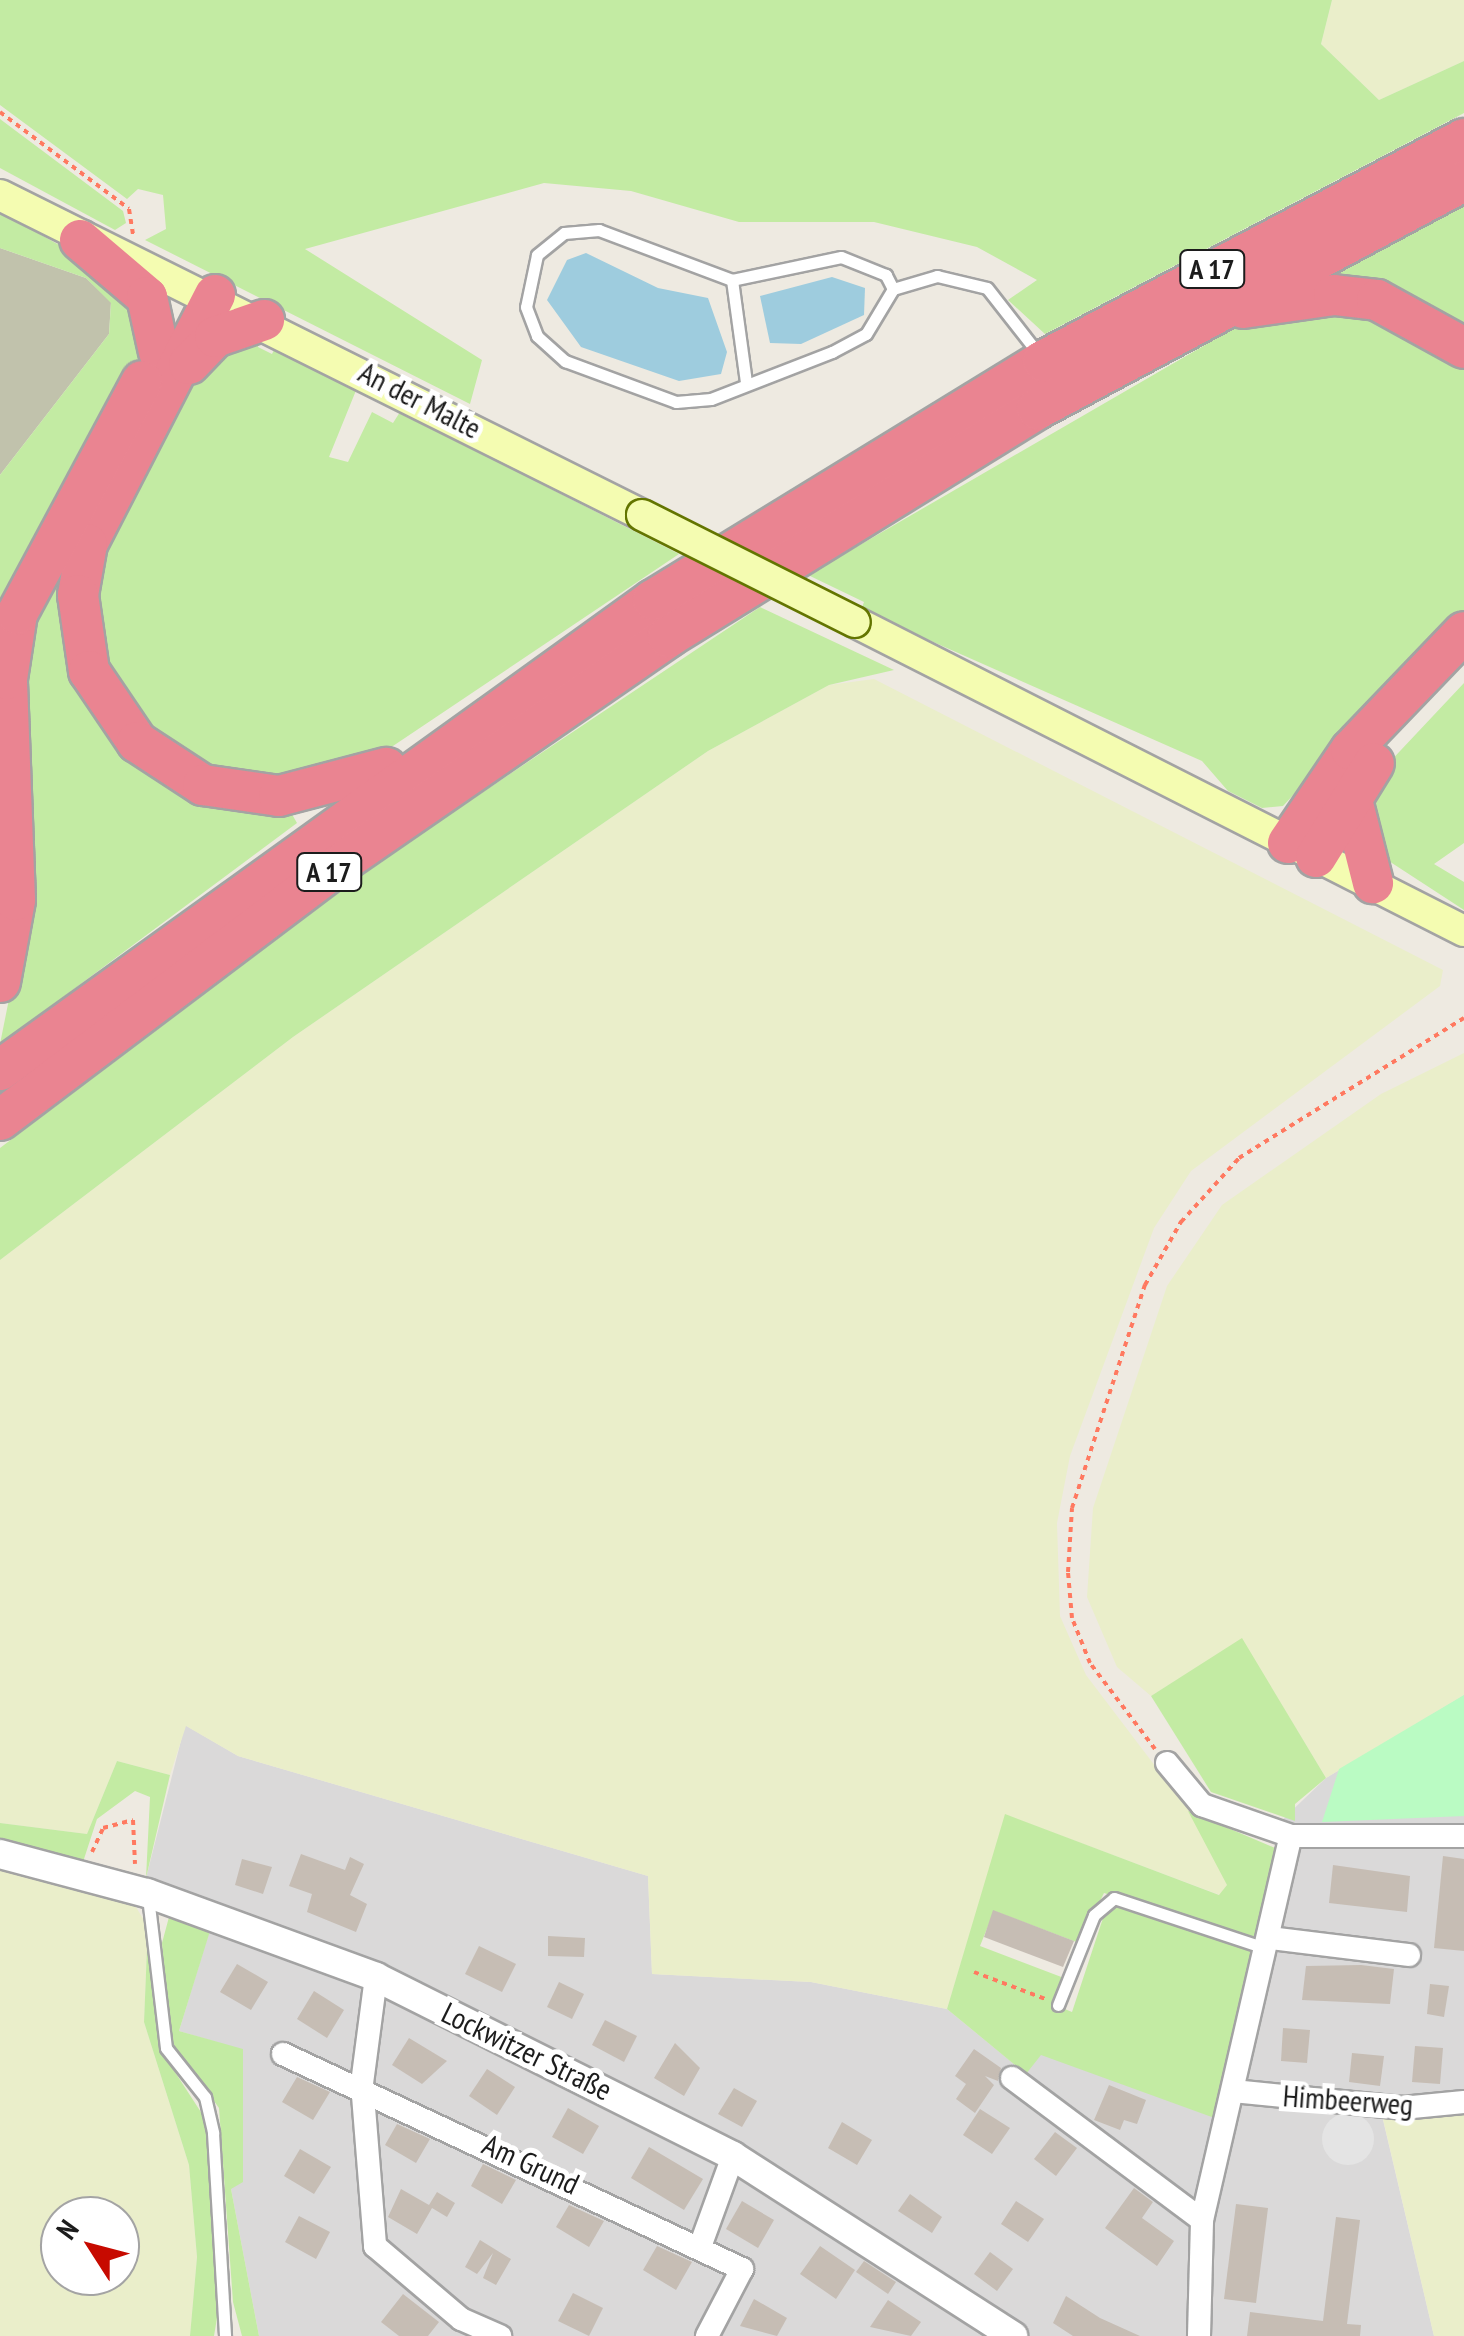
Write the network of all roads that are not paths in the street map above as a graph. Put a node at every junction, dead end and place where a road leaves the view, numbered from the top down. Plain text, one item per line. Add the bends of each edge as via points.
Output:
1 (1464, 139) edge
2 (0, 174) edge
3 (1464, 181) edge
4 (0, 195) edge
5 (80, 240) junction
6 (732, 280) junction
7 (893, 288) junction
8 (206, 291) junction
9 (1200, 318) junction
10 (264, 320) junction
11 (1464, 348) edge
12 (1043, 361) junction
13 (164, 369) junction
14 (746, 382) junction
15 (1464, 632) edge
16 (1464, 671) edge
17 (440, 746) junction
18 (1351, 796) junction
19 (1302, 850) junction
20 (1373, 883) junction
21 (1464, 932) edge
22 (0, 982) edge
23 (0, 1070) edge
24 (0, 1120) edge
25 (1167, 1764) road end
26 (1291, 1836) junction
27 (1464, 1836) edge
28 (0, 1854) edge
29 (139, 1891) junction
30 (1269, 1943) junction
31 (1409, 1955) dead end
32 (376, 1977) junction
33 (1058, 2005) road end
34 (283, 2054) dead end
35 (1012, 2078) dead end
36 (362, 2083) junction
37 (1232, 2091) junction
38 (1464, 2102) edge
39 (733, 2156) junction
40 (1202, 2220) junction
41 (701, 2244) junction
42 (225, 2336) edge
43 (500, 2336) edge
44 (707, 2336) edge
45 (1013, 2336) edge
46 (1199, 2336) edge

1 - 12 highway, A 17
2 - 8 main road, An der Malte
3 - 9 highway, A 17
4 - 5 main road, An der Malte
5 - 8 main road, An der Malte
5 - 13 highway via 147,297
6 - 7 lane via 841,257 886,275
6 - 14 lane
6 - 14 lane via 600,230 564,233 537,255 526,308 537,336 595,379 676,402 710,399
7 - 12 lane via 937,276 987,288
7 - 14 lane via 866,334
8 - 10 main road, An der Malte
8 - 13 highway
9 - 11 highway via 1334,295 1378,300
9 - 24 highway, A 17 via 652,648 348,858
10 - 13 highway via 214,338
10 - 19 main road, An der Malte, bridge
12 - 17 highway, A 17 via 653,600
13 - 17 highway via 81,571 89,671 110,708 179,775 257,797 349,782
13 - 22 highway via 17,614 6,679 16,900
15 - 19 highway via 1351,750
16 - 18 highway
17 - 23 highway, A 17
18 - 19 highway
18 - 20 highway
19 - 20 main road, An der Malte
20 - 21 main road, An der Malte
25 - 26 street via 1202,1804
26 - 27 street
26 - 30 street
28 - 29 street, Lockwitzer Straße
29 - 32 street, Lockwitzer Straße
29 - 42 lane via 166,2048 205,2097 214,2133
30 - 31 street
30 - 33 lane via 1114,1898 1094,1915
30 - 37 street
32 - 36 street
32 - 39 street, Lockwitzer Straße
34 - 36 street, Am Grund
35 - 40 street
36 - 41 street, Am Grund
36 - 43 street via 375,2246 461,2319
37 - 38 street, Himbeerweg via 1402,2108
37 - 40 street
39 - 41 street
39 - 45 street, Lockwitzer Straße
40 - 46 street
41 - 44 street, Am Grund via 742,2268

